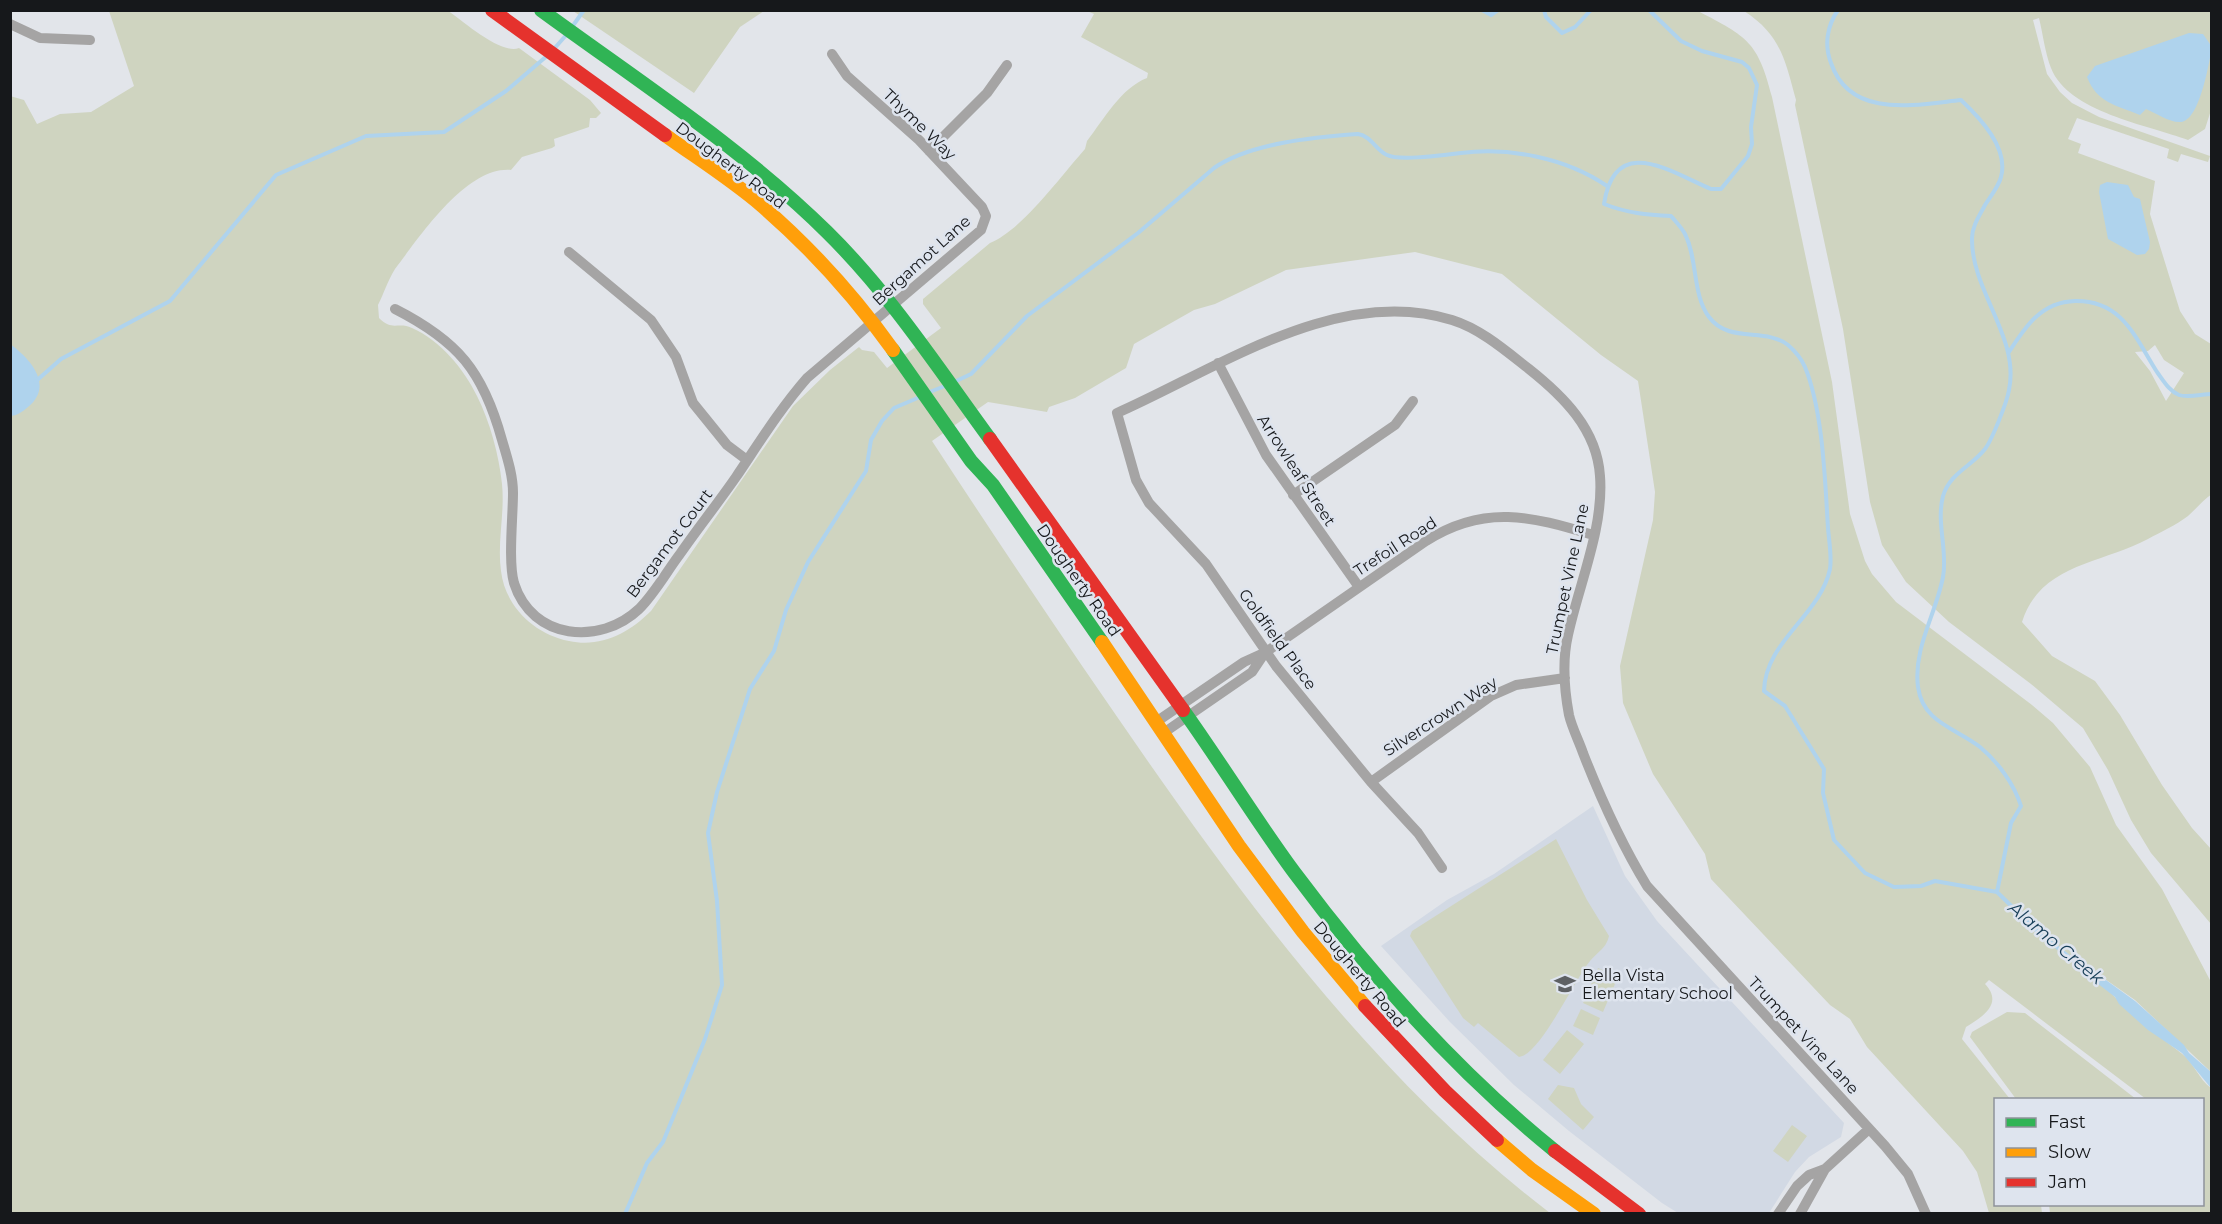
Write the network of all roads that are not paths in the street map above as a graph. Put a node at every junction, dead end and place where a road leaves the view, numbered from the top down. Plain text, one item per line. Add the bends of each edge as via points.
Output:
1 (492, 10) edge
2 (541, 10) edge
3 (10, 24) edge
4 (90, 40) dead end
5 (832, 54) dead end
6 (1007, 65) dead end
7 (929, 151) junction
8 (986, 216) joint
9 (569, 252) dead end
10 (892, 305) junction
11 (395, 309) dead end
12 (872, 323) junction
13 (1218, 363) junction
14 (1413, 401) dead end
15 (1117, 413) joint
16 (747, 460) junction
17 (1293, 495) junction
18 (1593, 535) junction
19 (1359, 587) junction
20 (1266, 652) junction
21 (1565, 678) junction
22 (1183, 712) junction
23 (1159, 728) junction
24 (1371, 782) junction
25 (1442, 868) dead end
26 (1869, 1129) junction
27 (1825, 1169) junction
28 (1594, 1214) edge
29 (1639, 1214) edge
30 (1778, 1214) edge
31 (1800, 1214) edge
32 (1926, 1214) edge

1 - 12 main road, Dougherty Road via 760,204 819,261
2 - 10 main road, Dougherty Road via 771,180 828,233
3 - 4 street via 40,38
5 - 7 street, Thyme Way via 847,76
6 - 7 street via 987,93
7 - 8 street, Thyme Way
8 - 10 street, Bergamot Lane via 981,230
9 - 16 street via 651,320 676,357 693,403 727,445
10 - 12 street, Bergamot Lane
10 - 22 main road, Dougherty Road
11 - 16 street, Bergamot Court via 451,343 483,387 497,420 512,479 513,581 526,606 558,628 576,633 599,632 614,627 641,607
12 - 16 street, Bergamot Lane via 807,378
12 - 23 main road, Dougherty Road via 971,461 993,485
13 - 15 street, Trumpet Vine Lane
13 - 17 street, Arrowleaf Street via 1249,426
13 - 18 street, Trumpet Vine Lane via 1302,326 1344,317 1422,313 1454,320 1503,348 1570,404 1595,452 1600,472 1601,491
14 - 17 street via 1395,425
15 - 20 street, Goldfield Place via 1136,480 1149,503 1206,564
17 - 19 street, Arrowleaf Street
18 - 19 street, Trefoil Road via 1540,520 1503,515 1477,518 1439,533
18 - 21 street, Trumpet Vine Lane via 1568,636
19 - 20 street, Trefoil Road
20 - 22 street, Trefoil Road via 1252,672
20 - 24 street, Goldfield Place
21 - 24 street, Silvercrown Way via 1516,685 1491,696
21 - 26 street, Trumpet Vine Lane via 1570,718 1581,748 1647,886
22 - 23 street, Trefoil Road
22 - 29 main road, Dougherty Road via 1297,876 1392,994 1517,1118
23 - 28 main road, Dougherty Road via 1277,899 1368,1011 1501,1143
24 - 25 street, Goldfield Place via 1418,832
26 - 27 street
26 - 32 street, Trumpet Vine Lane via 1908,1174
27 - 30 street via 1803,1180
27 - 31 street

